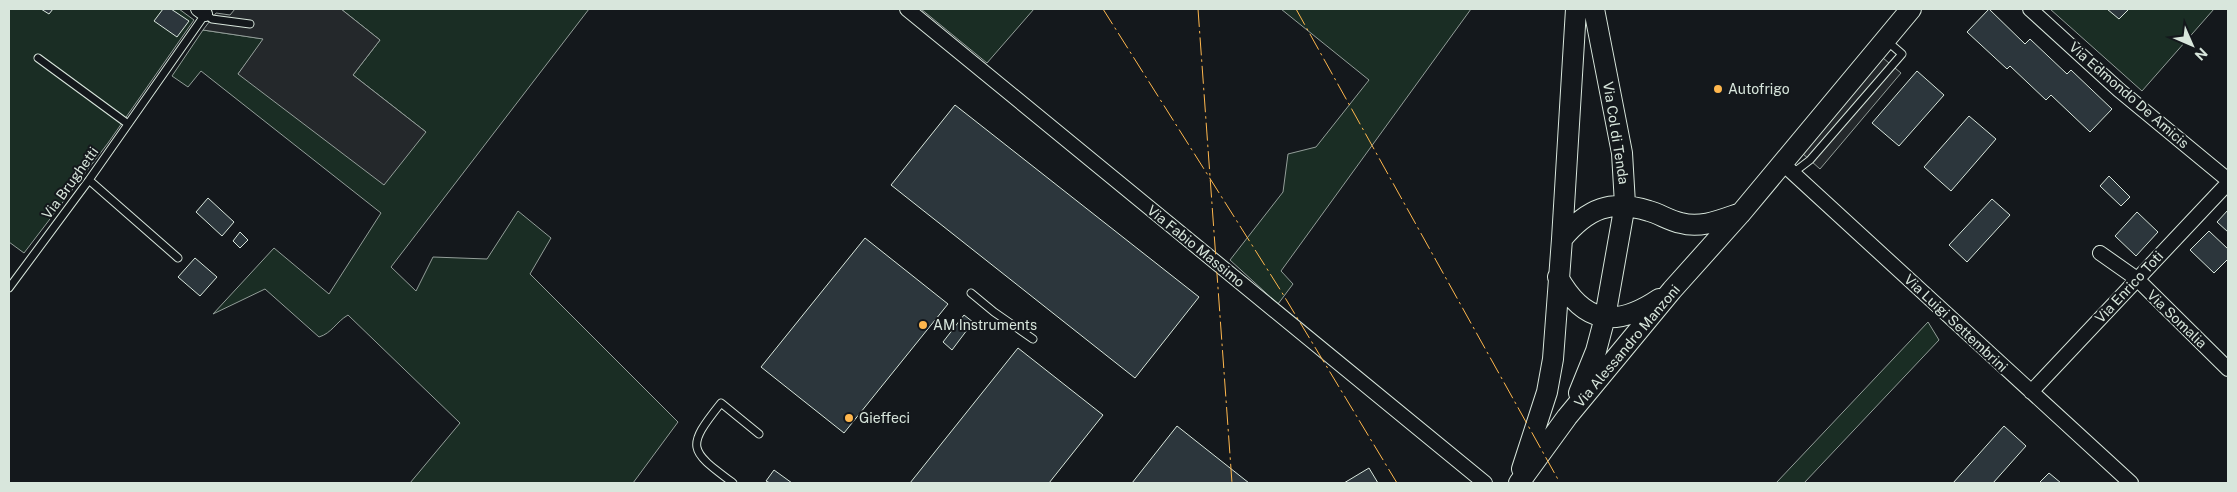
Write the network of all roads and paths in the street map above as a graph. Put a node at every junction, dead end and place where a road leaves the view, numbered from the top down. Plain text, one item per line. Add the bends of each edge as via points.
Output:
1 (907, 9) edge
2 (1576, 9) edge
3 (1594, 9) edge
4 (1911, 9) edge
5 (2030, 9) edge
6 (204, 10) edge
7 (250, 24) dead end
8 (38, 58) dead end
9 (128, 124) junction
10 (1787, 168) junction
11 (89, 180) junction
12 (2228, 182) edge
13 (1625, 204) junction
14 (1741, 213) junction
15 (1562, 239) junction
16 (2100, 253) dead end
17 (178, 258) dead end
18 (1558, 277) junction
19 (2137, 279) junction
20 (9, 288) edge
21 (1672, 290) junction
22 (971, 293) dead end
23 (1605, 317) junction
24 (1033, 339) dead end
25 (2228, 369) edge
26 (2031, 392) junction
27 (1567, 417) junction
28 (759, 434) dead end
29 (733, 483) edge
30 (1485, 483) edge
31 (1518, 483) edge
32 (2131, 483) edge

1 - 30 street, Via Fabio Massimo
2 - 15 main road
3 - 13 main road, Via Col di Tenda via 1622,153
4 - 10 main road, Via Alessandro Manzoni
5 - 12 street, Via Edmondo De Amicis
6 - 7 lane via 212,19
6 - 9 lane, Via Brughetti
8 - 9 lane
9 - 11 lane, Via Brughetti
10 - 14 main road, Via Alessandro Manzoni
10 - 26 street, Via Luigi Settembrini
11 - 17 lane
11 - 20 lane, Via Brughetti
12 - 19 street, Via Enrico Toti
13 - 14 main road via 1682,224 1701,224
13 - 15 main road via 1608,206 1588,214
13 - 23 main road, Via Col di Tenda
14 - 21 main road, Via Alessandro Manzoni
15 - 18 main road
16 - 19 street, Via Somalia
18 - 23 main road via 1568,295 1581,307
18 - 31 main road via 1553,359 1547,392
19 - 25 street, Via Somalia
19 - 26 street, Via Enrico Toti
21 - 23 main road via 1642,311 1624,317
21 - 27 main road, Via Alessandro Manzoni
22 - 24 lane
23 - 27 main road, Via Col di Tenda via 1586,378
26 - 32 street, Via Luigi Settembrini
27 - 31 main road, Via Alessandro Manzoni
28 - 29 lane via 721,403 699,431 696,446 703,461

